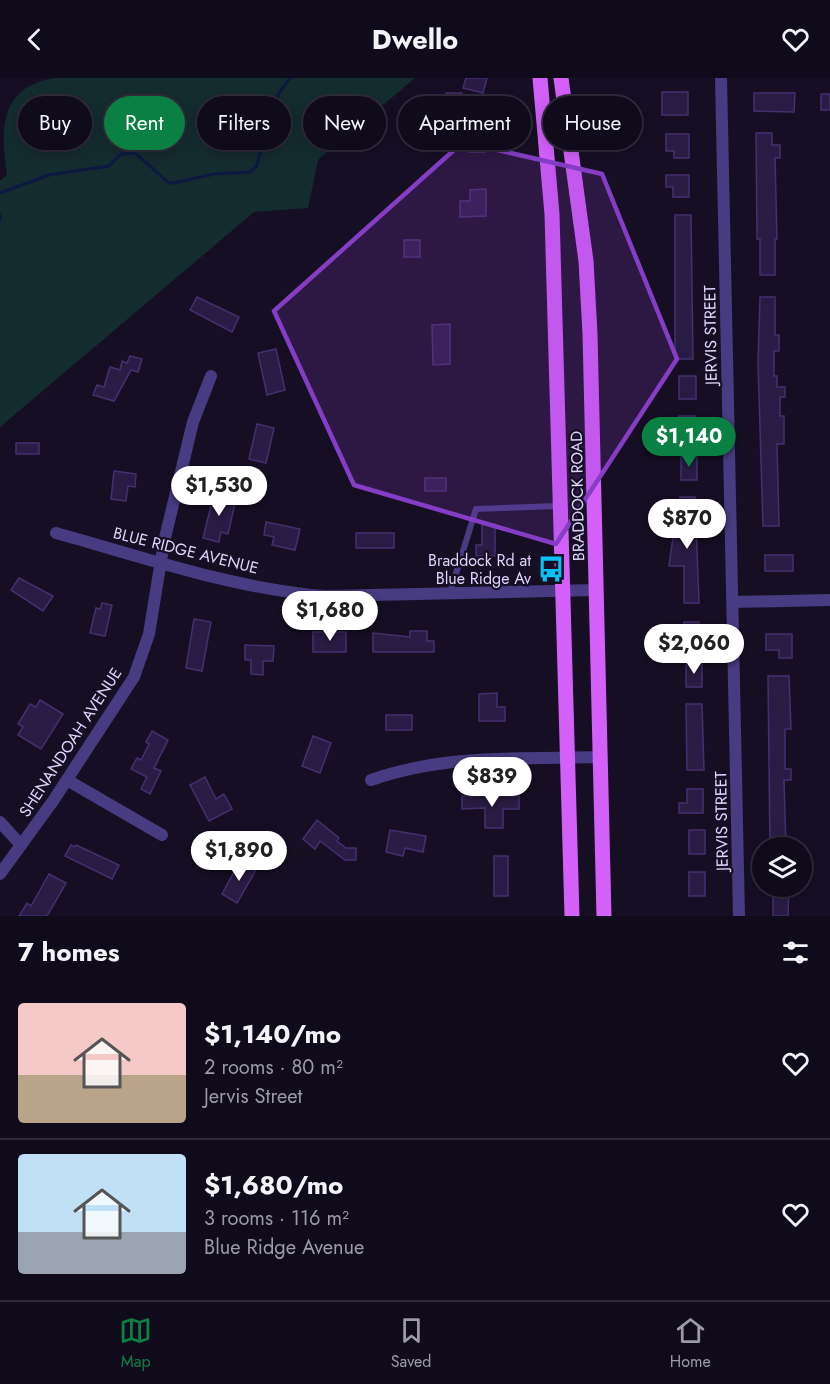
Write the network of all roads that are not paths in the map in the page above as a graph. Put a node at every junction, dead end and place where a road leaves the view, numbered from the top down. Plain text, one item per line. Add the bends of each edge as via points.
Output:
1 (540, 78) edge
2 (561, 78) edge
3 (721, 78) edge
4 (211, 376) dead end
5 (562, 506) junction
6 (56, 533) dead end
7 (161, 562) junction
8 (596, 590) junction
9 (564, 591) junction
10 (450, 594) junction
11 (830, 600) edge
12 (733, 602) junction
13 (568, 758) junction
14 (600, 758) junction
15 (67, 780) junction
16 (371, 780) dead end
17 (0, 822) edge
18 (162, 835) dead end
19 (21, 845) junction
20 (0, 874) edge
21 (572, 916) edge
22 (604, 916) edge
23 (739, 916) edge

1 - 5 main road, BRADDOCK ROAD via 552,214
2 - 8 main road, BRADDOCK ROAD via 586,261
3 - 12 street, JERVIS STREET
4 - 7 street, SHENANDOAH AVENUE via 193,422
5 - 9 main road, BRADDOCK ROAD
5 - 10 lane via 476,509
6 - 7 street, BLUE RIDGE AVENUE
7 - 10 street, BLUE RIDGE AVENUE via 296,594
7 - 15 street, SHENANDOAH AVENUE via 149,634 134,678
8 - 9 street, BLUE RIDGE AVENUE
8 - 14 main road, BRADDOCK ROAD
9 - 10 street, BLUE RIDGE AVENUE
9 - 13 main road, BRADDOCK ROAD
11 - 12 street
12 - 23 street, JERVIS STREET
13 - 14 street
13 - 16 street via 448,761 403,769
13 - 21 main road, BRADDOCK ROAD
14 - 22 main road, BRADDOCK ROAD
15 - 18 street
15 - 19 street, SHENANDOAH AVENUE
17 - 19 street
19 - 20 street, SHENANDOAH AVENUE

